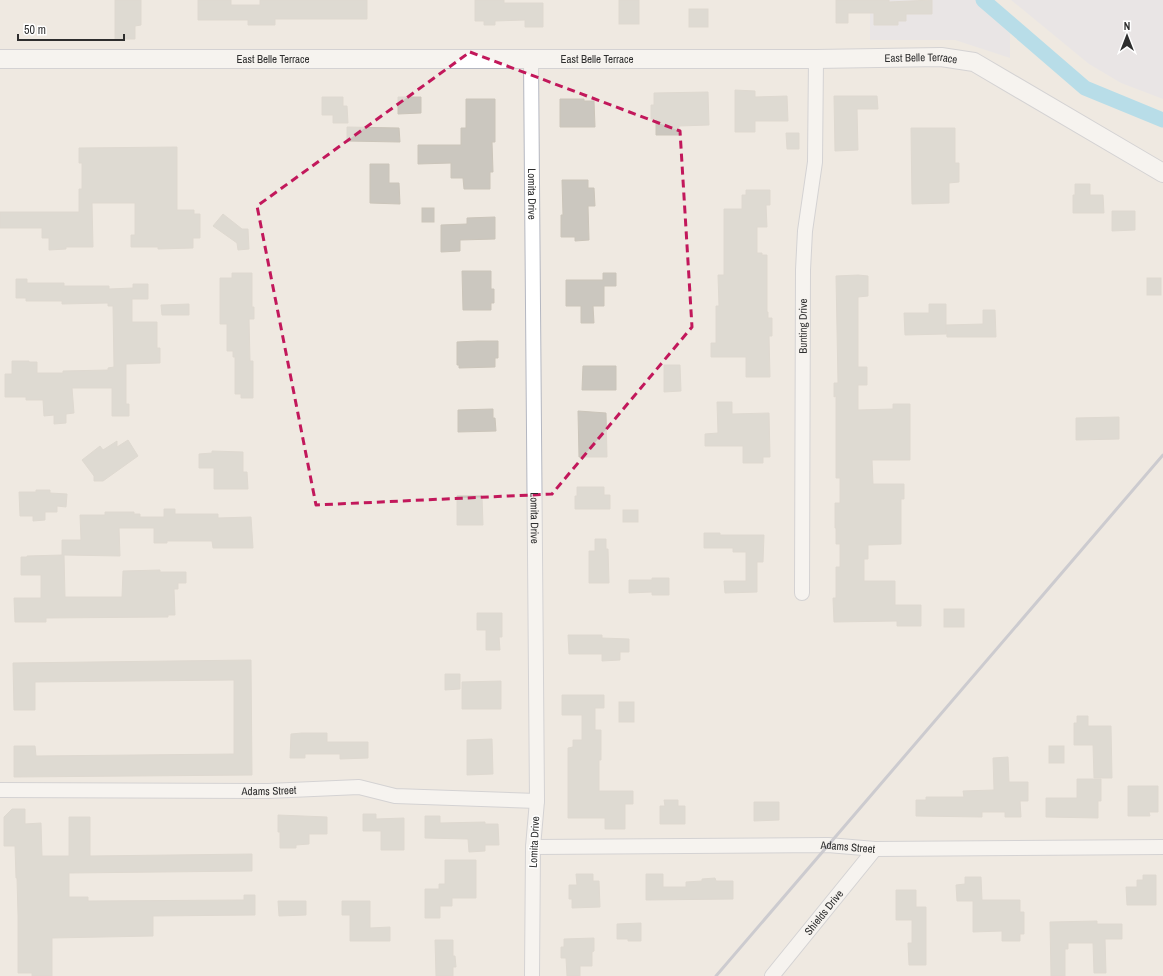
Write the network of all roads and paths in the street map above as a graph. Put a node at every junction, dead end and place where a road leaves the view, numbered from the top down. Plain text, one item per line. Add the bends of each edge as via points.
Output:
1 (531, 59) junction
2 (816, 59) junction
3 (0, 60) edge
4 (1163, 173) edge
5 (802, 593) dead end
6 (0, 790) edge
7 (537, 801) junction
8 (533, 847) junction
9 (1163, 847) edge
10 (875, 849) junction
11 (532, 976) edge
12 (772, 976) edge

1 - 2 street, East Belle Terrace
1 - 3 street, East Belle Terrace
1 - 7 street, Lomita Drive
2 - 4 street, East Belle Terrace via 941,57 974,62
2 - 5 street, Bunting Drive via 815,162 805,231 803,270
6 - 7 street, Adams Street via 268,791 359,787 395,796
7 - 8 street, Lomita Drive
8 - 10 street, Adams Street via 828,846
8 - 11 street, Lomita Drive
9 - 10 street, Adams Street
10 - 12 street, Shields Drive

